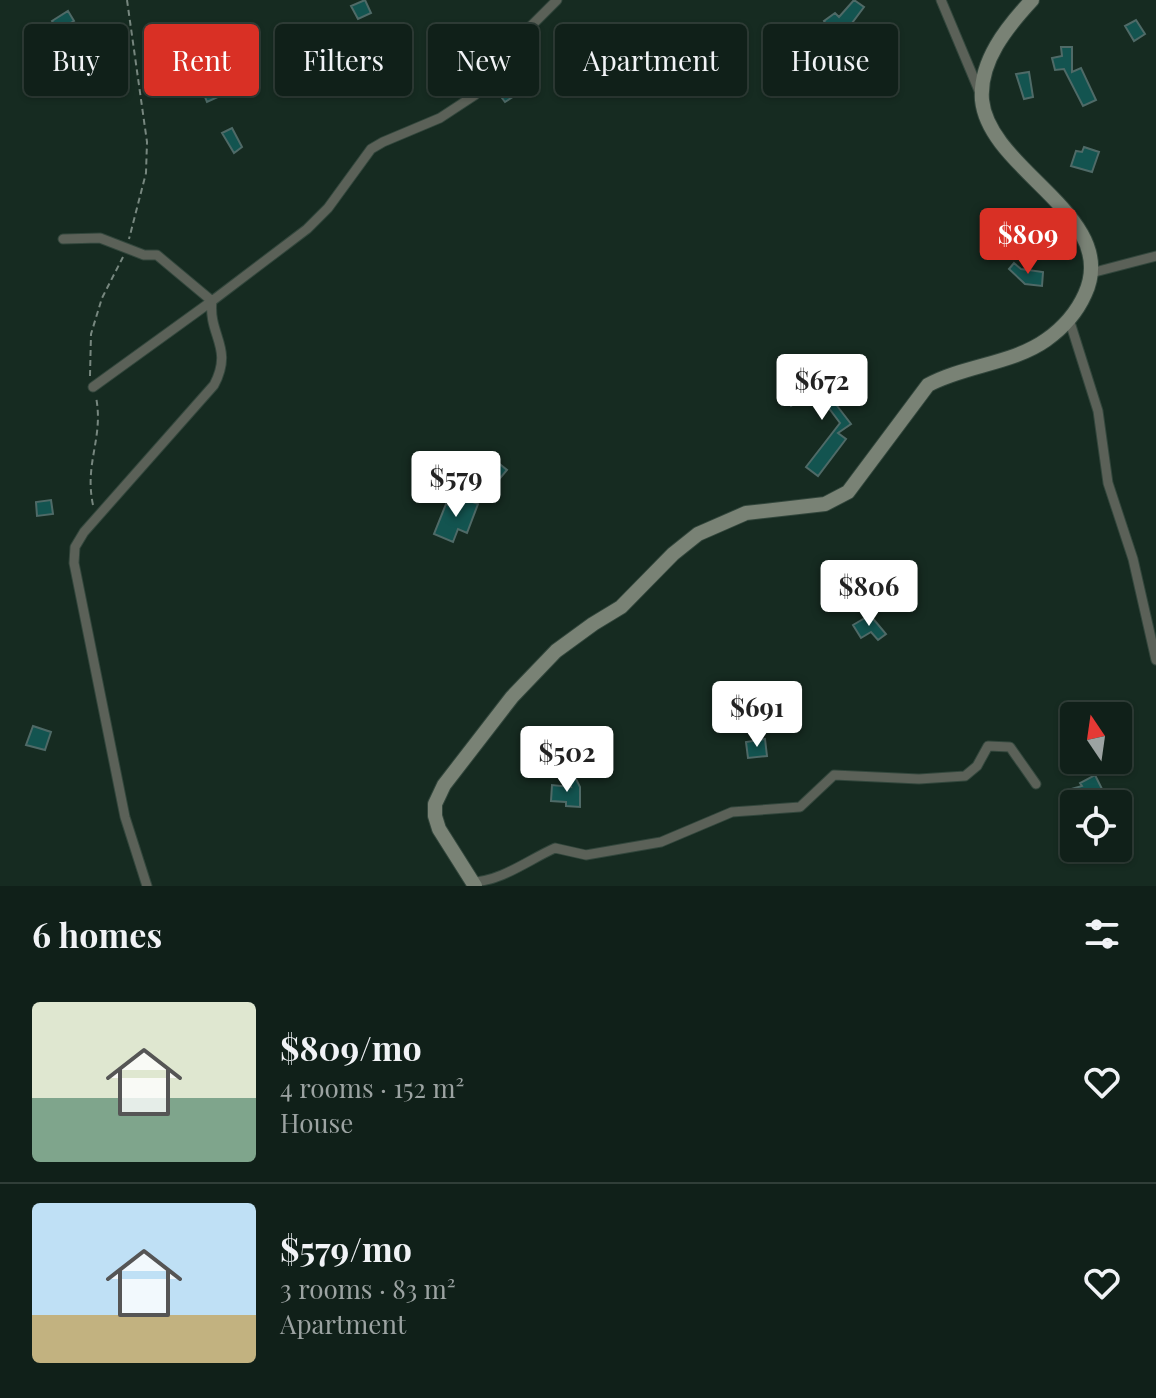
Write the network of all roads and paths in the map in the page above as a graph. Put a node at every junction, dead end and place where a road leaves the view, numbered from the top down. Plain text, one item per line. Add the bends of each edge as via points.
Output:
1 (127, 0) edge
2 (557, 0) edge
3 (941, 0) edge
4 (1032, 0) edge
5 (982, 100) junction
6 (63, 239) dead end
7 (126, 247) junction
8 (1156, 256) edge
9 (1091, 273) junction
10 (212, 301) junction
11 (1069, 319) junction
12 (93, 387) junction
13 (96, 518) junction
14 (1156, 660) edge
15 (1036, 784) dead end
16 (473, 884) edge
17 (147, 886) edge

1 - 7 path via 147,142 146,173
2 - 10 street via 533,21 475,95 440,118 371,149 307,229
3 - 5 street
4 - 5 main road via 1009,24 987,63
5 - 9 main road via 1001,141 1074,220 1084,238
6 - 7 street via 100,238
7 - 10 street via 157,255
7 - 12 path via 91,334
8 - 9 street
9 - 11 main road via 1079,308
10 - 12 street
10 - 13 street via 224,358 214,385
11 - 14 street via 1098,411 1108,483 1133,559
11 - 16 main road via 1028,349 928,385 848,492 825,504 746,513 698,534 621,607 556,651 512,697 435,804 439,829
12 - 13 path via 99,416 89,484
13 - 17 street via 75,547 74,563 125,817
15 - 16 street via 1010,747 988,746 965,776 834,775 800,807 732,812 661,842 586,855 555,848

